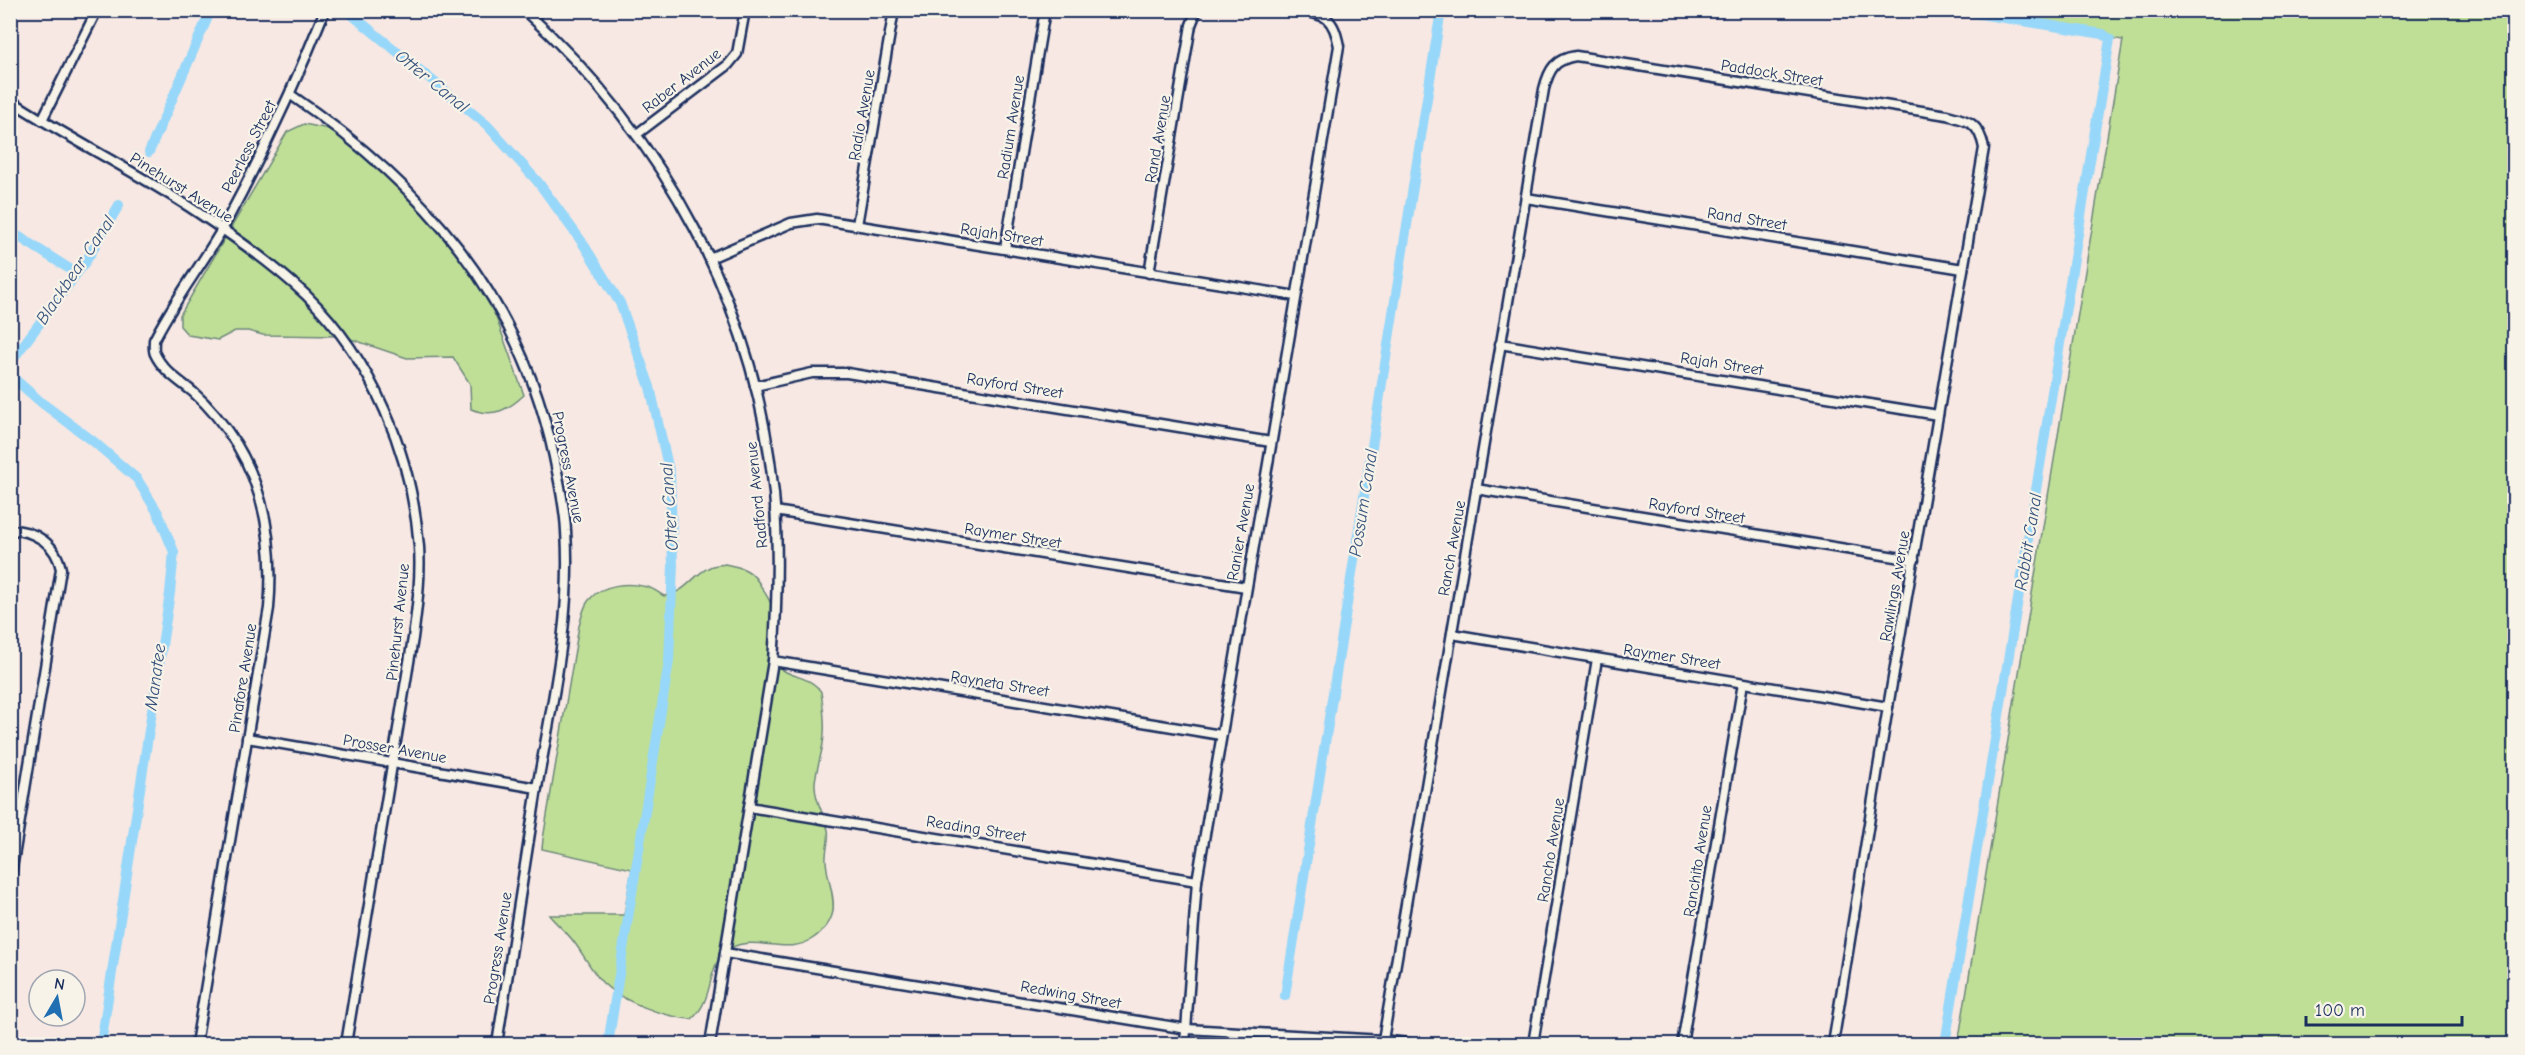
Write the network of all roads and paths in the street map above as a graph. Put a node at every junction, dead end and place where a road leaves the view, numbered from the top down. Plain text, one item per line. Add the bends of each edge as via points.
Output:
1 (97, 10) edge
2 (325, 10) edge
3 (524, 10) edge
4 (745, 10) edge
5 (894, 10) edge
6 (1045, 10) edge
7 (1197, 10) edge
8 (1298, 10) edge
9 (1554, 64) joint
10 (291, 95) junction
11 (10, 100) edge
12 (42, 120) junction
13 (1981, 133) joint
14 (637, 134) junction
15 (1526, 198) junction
16 (857, 225) junction
17 (222, 229) junction
18 (1005, 249) junction
19 (710, 258) junction
20 (1963, 269) junction
21 (1149, 273) junction
22 (1296, 296) junction
23 (1500, 344) junction
24 (154, 352) joint
25 (754, 386) junction
26 (1938, 415) junction
27 (1271, 442) junction
28 (1476, 489) junction
29 (775, 511) junction
30 (10, 530) edge
31 (1914, 560) junction
32 (1246, 587) junction
33 (1452, 634) junction
34 (1597, 659) junction
35 (773, 662) junction
36 (1743, 683) junction
37 (1888, 707) junction
38 (1221, 735) junction
39 (247, 738) junction
40 (392, 764) junction
41 (537, 788) junction
42 (749, 807) junction
43 (10, 881) edge
44 (1197, 881) junction
45 (725, 953) junction
46 (1187, 1029) junction
47 (1383, 1040) junction
48 (196, 1044) edge
49 (346, 1044) edge
50 (497, 1044) edge
51 (710, 1044) edge
52 (1185, 1044) edge
53 (1415, 1044) edge
54 (1533, 1044) edge
55 (1682, 1044) edge
56 (1833, 1044) edge

1 - 12 street
2 - 10 street, Peerless Street
3 - 14 street, Radford Avenue via 597,82
4 - 14 street, Raber Avenue via 736,54 728,66
5 - 16 street, Radio Avenue
6 - 18 street, Radium Avenue
7 - 21 street, Rand Avenue via 1191,25
8 - 22 street, Ranier Avenue via 1327,18 1335,27 1339,46
9 - 13 street, Paddock Street via 1576,56 1726,80 1947,116 1973,124
9 - 15 street, Ranch Avenue via 1544,89
10 - 17 street, Peerless Street
10 - 41 street, Progress Avenue via 397,178 450,234 475,269 522,352 540,400 562,492 567,568 563,635
11 - 12 street, Pinehurst Avenue
12 - 17 street, Pinehurst Avenue
13 - 20 street, Rawlings Avenue via 1984,148
14 - 19 street, Radford Avenue via 678,197
15 - 20 street, Rand Street
15 - 23 street, Ranch Avenue
16 - 18 street, Rajah Street
16 - 19 street, Rajah Street via 805,220
17 - 24 street, Peerless Street via 162,324 154,340
17 - 40 street, Pinehurst Avenue via 289,281 332,325 369,379 401,451 415,513 419,565 413,638
18 - 21 street, Rajah Street
19 - 25 street, Radford Avenue via 737,326
20 - 26 street, Rawlings Avenue
21 - 22 street, Rajah Street
22 - 27 street, Ranier Avenue
23 - 26 street, Rajah Street
23 - 28 street, Ranch Avenue
24 - 39 street, Pinafore Avenue via 168,372 212,412 236,444 251,472 265,514 271,579 269,608
25 - 27 street, Rayford Street via 812,373 847,373
25 - 29 street, Radford Avenue
26 - 31 street, Rawlings Avenue
27 - 32 street, Ranier Avenue
28 - 31 street, Rayford Street
28 - 33 street, Ranch Avenue
29 - 32 street, Raymer Street
29 - 35 street, Radford Avenue via 777,600
30 - 43 street via 32,533 46,541 59,557 61,568
31 - 37 street, Rawlings Avenue
32 - 38 street, Ranier Avenue
33 - 34 street, Raymer Street
33 - 47 street, Ranch Avenue
34 - 36 street, Raymer Street
34 - 54 street, Rancho Avenue
35 - 38 street, Rayneta Street
35 - 42 street, Radford Avenue
36 - 37 street, Raymer Street
36 - 55 street, Ranchito Avenue
37 - 56 street, Rawlings Avenue
38 - 44 street, Ranier Avenue
39 - 40 street, Prosser Avenue
39 - 48 street, Pinafore Avenue
40 - 41 street, Prosser Avenue
40 - 49 street, Pinehurst Avenue
41 - 50 street, Progress Avenue
42 - 44 street, Reading Street
42 - 45 street, Radford Avenue
44 - 46 street, Ranier Avenue
45 - 46 street, Redwing Street
45 - 51 street, Radford Avenue
46 - 47 street, Redwing Street
46 - 52 street, Ranier Avenue
47 - 53 street, Redwing Street

